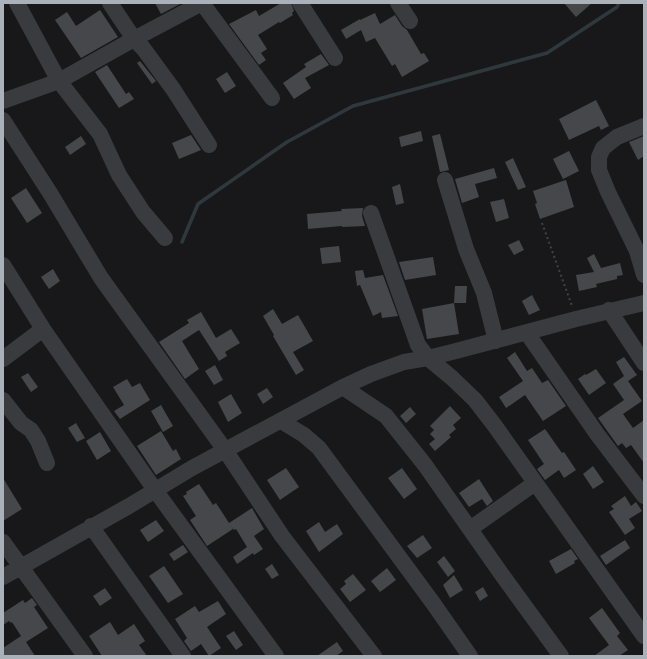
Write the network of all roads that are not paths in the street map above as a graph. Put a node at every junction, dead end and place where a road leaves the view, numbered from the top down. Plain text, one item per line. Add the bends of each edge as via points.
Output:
1 (17, 3) edge
2 (110, 3) edge
3 (202, 3) edge
4 (300, 3) edge
5 (398, 3) edge
6 (410, 20) dead end
7 (134, 39) junction
8 (335, 58) dead end
9 (59, 81) junction
10 (272, 98) dead end
11 (3, 101) edge
12 (3, 120) edge
13 (644, 126) edge
14 (209, 144) dead end
15 (445, 180) dead end
16 (371, 213) dead end
17 (165, 238) dead end
18 (3, 265) edge
19 (644, 275) edge
20 (644, 303) edge
21 (609, 310) junction
22 (43, 329) junction
23 (527, 333) junction
24 (496, 340) junction
25 (428, 358) junction
26 (3, 359) edge
27 (644, 363) edge
28 (344, 387) junction
29 (3, 400) edge
30 (281, 421) junction
31 (225, 450) junction
32 (47, 463) dead end
33 (534, 483) junction
34 (155, 490) junction
35 (644, 496) edge
36 (91, 526) junction
37 (470, 529) junction
38 (3, 542) edge
39 (20, 567) junction
40 (3, 577) edge
41 (644, 636) edge
42 (85, 656) edge
43 (183, 656) edge
44 (276, 656) edge
45 (374, 656) edge
46 (470, 656) edge
47 (562, 656) edge

1 - 9 street
2 - 7 street
3 - 7 street
3 - 10 street
4 - 8 street
5 - 6 street
7 - 9 street
7 - 14 street via 143,48
9 - 11 street
9 - 17 street via 100,134 119,175 143,212
12 - 31 street via 101,278
13 - 19 street via 617,137 603,148 599,157 600,170 608,192 637,251
15 - 24 street via 466,249 484,293
16 - 25 street via 418,345
18 - 22 street
20 - 21 street
21 - 23 street
21 - 27 street
22 - 26 street
22 - 34 street
23 - 24 street
23 - 35 street via 597,434
24 - 25 street
25 - 28 street via 404,362
25 - 33 street via 475,400
28 - 30 street
28 - 37 street via 386,416 425,465
29 - 32 street via 21,423 31,430
30 - 31 street
30 - 46 street via 319,448
31 - 34 street
31 - 45 street via 282,536
33 - 37 street
33 - 41 street
34 - 36 street
34 - 44 street
36 - 39 street
36 - 43 street
37 - 47 street
38 - 39 street
39 - 40 street
39 - 42 street

